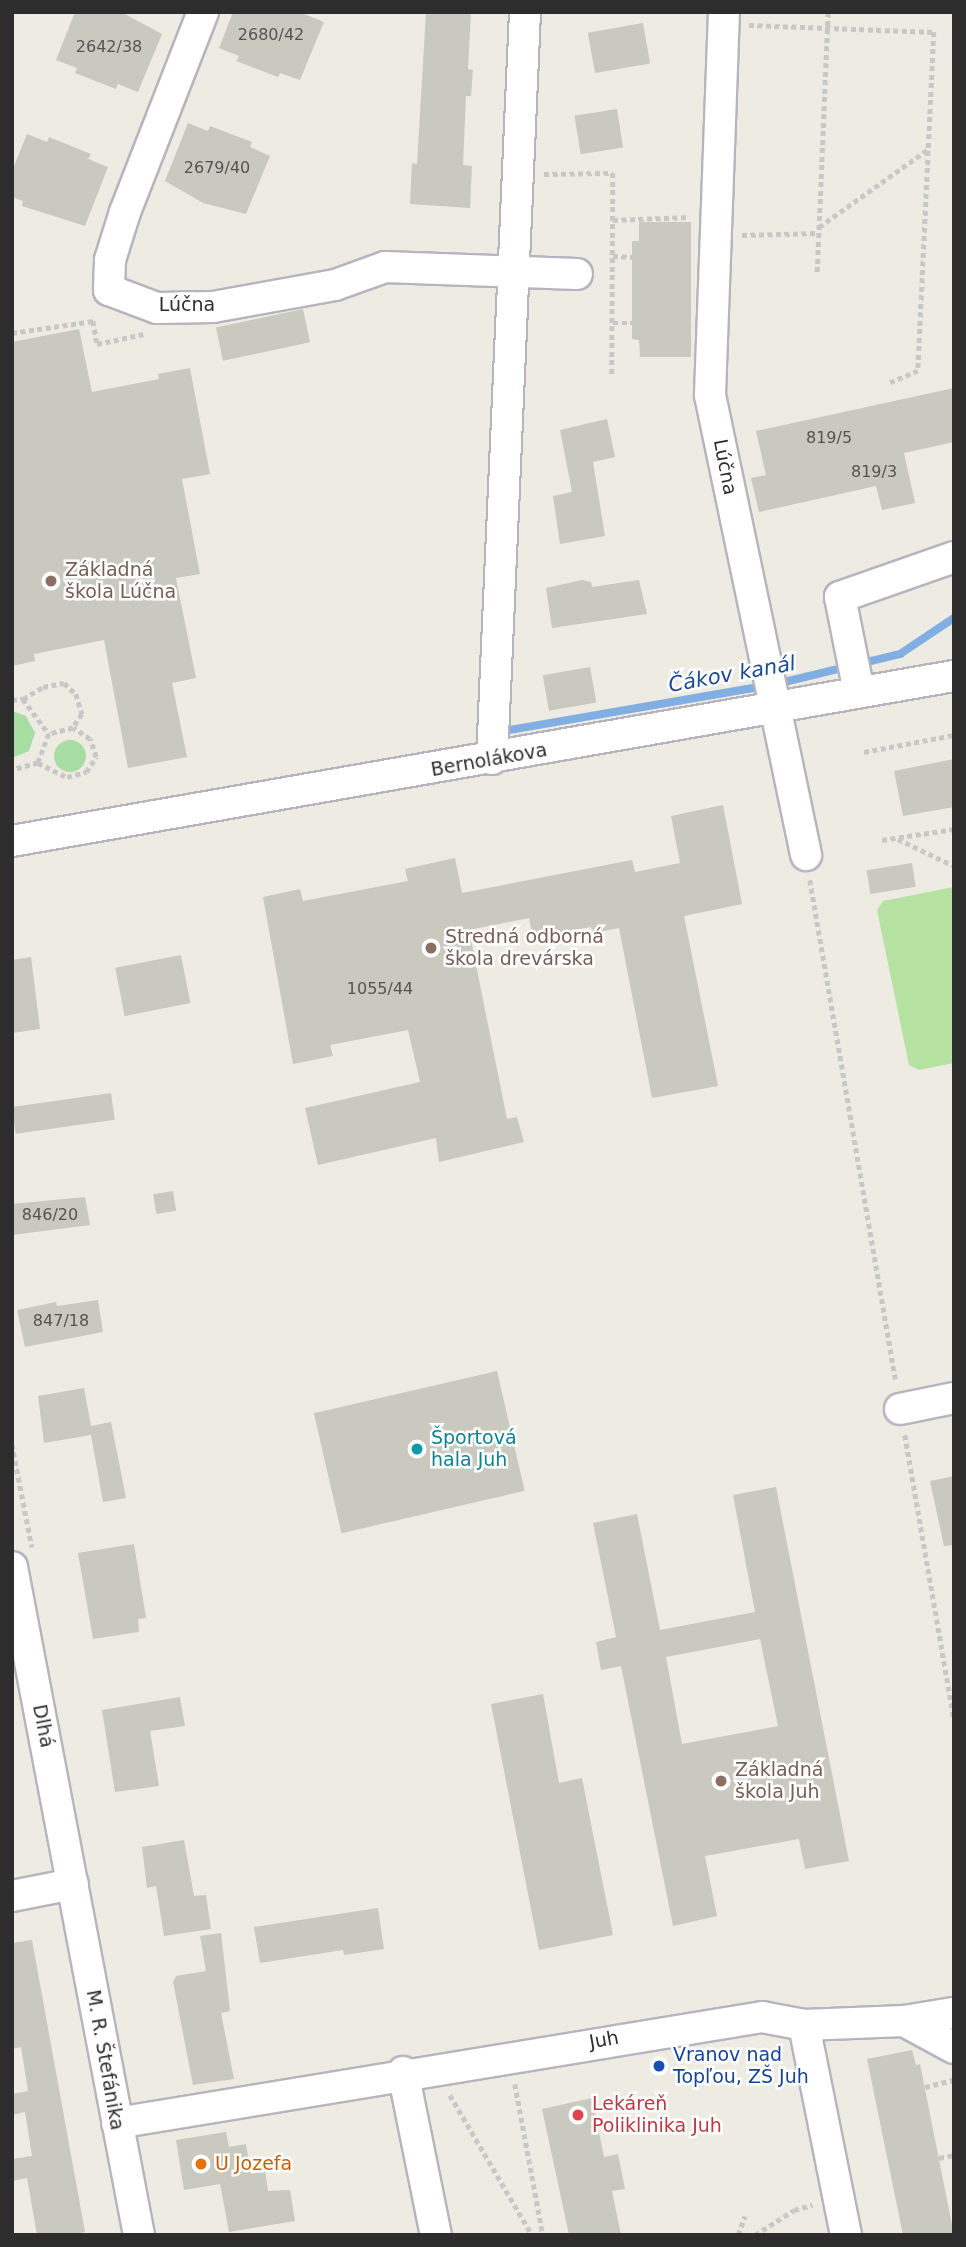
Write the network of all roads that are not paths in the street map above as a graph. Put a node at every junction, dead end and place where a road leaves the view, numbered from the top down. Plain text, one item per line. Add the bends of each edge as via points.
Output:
1 (203, 12) edge
2 (524, 12) edge
3 (724, 19) edge
4 (515, 271) junction
5 (577, 274) dead end
6 (954, 557) edge
7 (954, 676) edge
8 (859, 692) junction
9 (773, 709) junction
10 (492, 759) junction
11 (16, 839) edge
12 (806, 855) road end
13 (954, 1398) edge
14 (901, 1409) road end
15 (12, 1567) edge
16 (73, 1884) junction
17 (12, 1896) edge
18 (954, 2013) edge
19 (904, 2021) junction
20 (804, 2025) junction
21 (954, 2048) edge
22 (417, 2071) junction
23 (117, 2123) junction
24 (139, 2235) edge
25 (436, 2235) edge
26 (846, 2235) edge

1 - 4 street, Lúčna via 125,212 110,260 109,290 157,308 213,307 335,285 385,267
2 - 4 street
3 - 9 street, Lúčna via 710,395
4 - 5 street
4 - 10 street
6 - 8 street via 840,597
7 - 8 street, Bernolákova
8 - 9 street, Bernolákova
9 - 10 street, Bernolákova
9 - 12 street, Lúčna
10 - 11 street, Bernolákova
13 - 14 street
15 - 16 street, Dlhá
16 - 17 street
16 - 23 street, M. R. Štefánika
18 - 19 street, Juh
19 - 20 street, Juh
19 - 21 street
20 - 22 street, Juh via 762,2017
20 - 26 street
22 - 23 street, Juh
22 - 25 street
23 - 24 street, M. R. Štefánika

